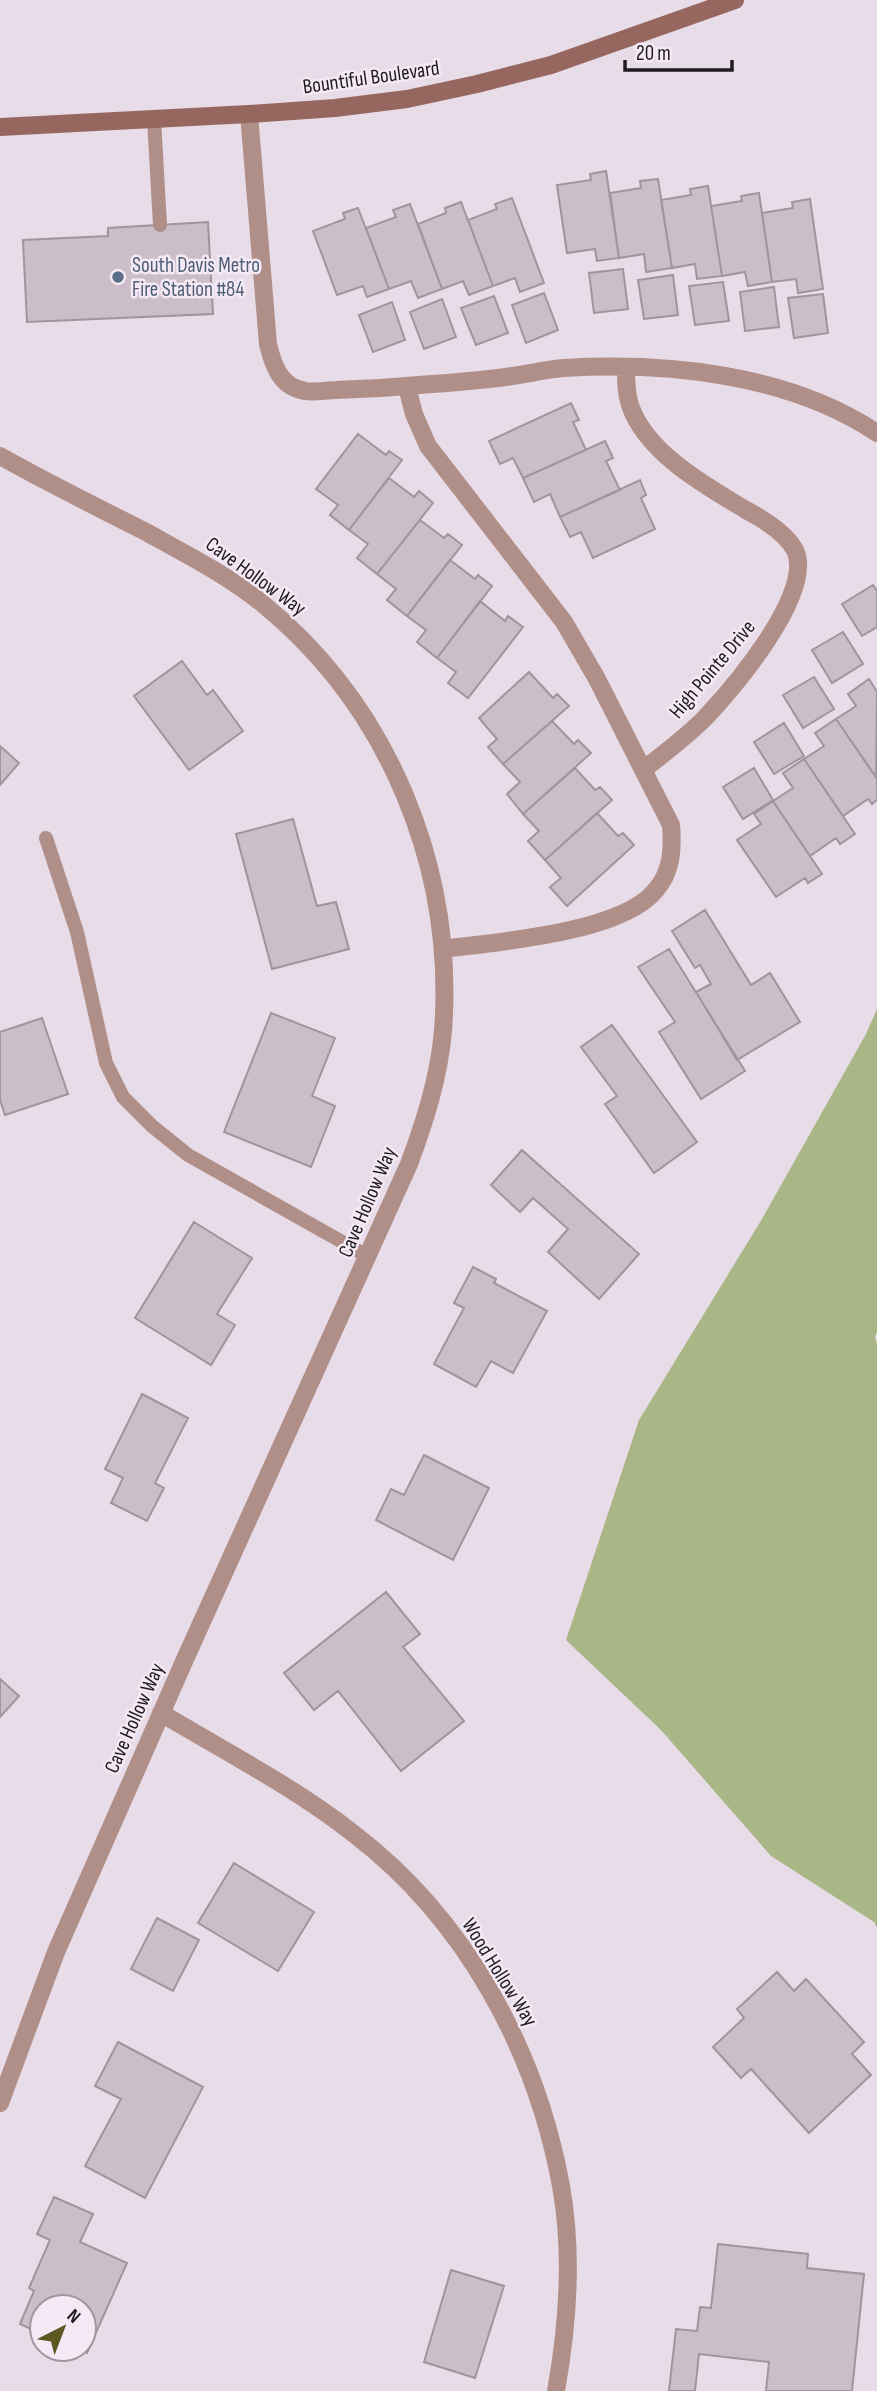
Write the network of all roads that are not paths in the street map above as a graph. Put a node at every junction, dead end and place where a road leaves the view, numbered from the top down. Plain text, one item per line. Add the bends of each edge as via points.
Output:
1 (735, 0) edge
2 (249, 114) junction
3 (154, 119) junction
4 (0, 127) edge
5 (160, 225) dead end
6 (626, 368) junction
7 (407, 387) junction
8 (877, 433) edge
9 (0, 456) edge
10 (644, 769) junction
11 (46, 838) dead end
12 (443, 949) junction
13 (369, 1257) junction
14 (161, 1713) junction
15 (0, 2103) edge
16 (556, 2391) edge

1 - 2 main road, Bountiful Boulevard via 551,65 477,84 407,99
2 - 3 main road, Bountiful Boulevard
2 - 7 street via 273,368 303,391
3 - 4 main road, Bountiful Boulevard
3 - 5 lane
6 - 7 street via 561,368
6 - 8 street via 748,379 825,406
6 - 10 street, High Pointe Drive via 630,406 652,440 701,484 774,527 794,548 798,560 791,596 766,644 704,718
7 - 10 street via 428,446 564,622
9 - 12 street, Cave Hollow Way via 226,577 262,603 315,653 363,714 401,783 429,864
10 - 12 street via 671,825 673,849 667,873 654,892 614,917 579,928
11 - 13 lane via 77,932 106,1063 123,1097 188,1155
12 - 13 street, Cave Hollow Way via 443,1033 436,1076 425,1121
13 - 14 street, Cave Hollow Way
14 - 15 street, Cave Hollow Way via 56,1952
14 - 16 street, Wood Hollow Way via 296,1793 355,1834 408,1881 453,1935 491,1992 527,2066 546,2119 561,2188 568,2262 565,2337

